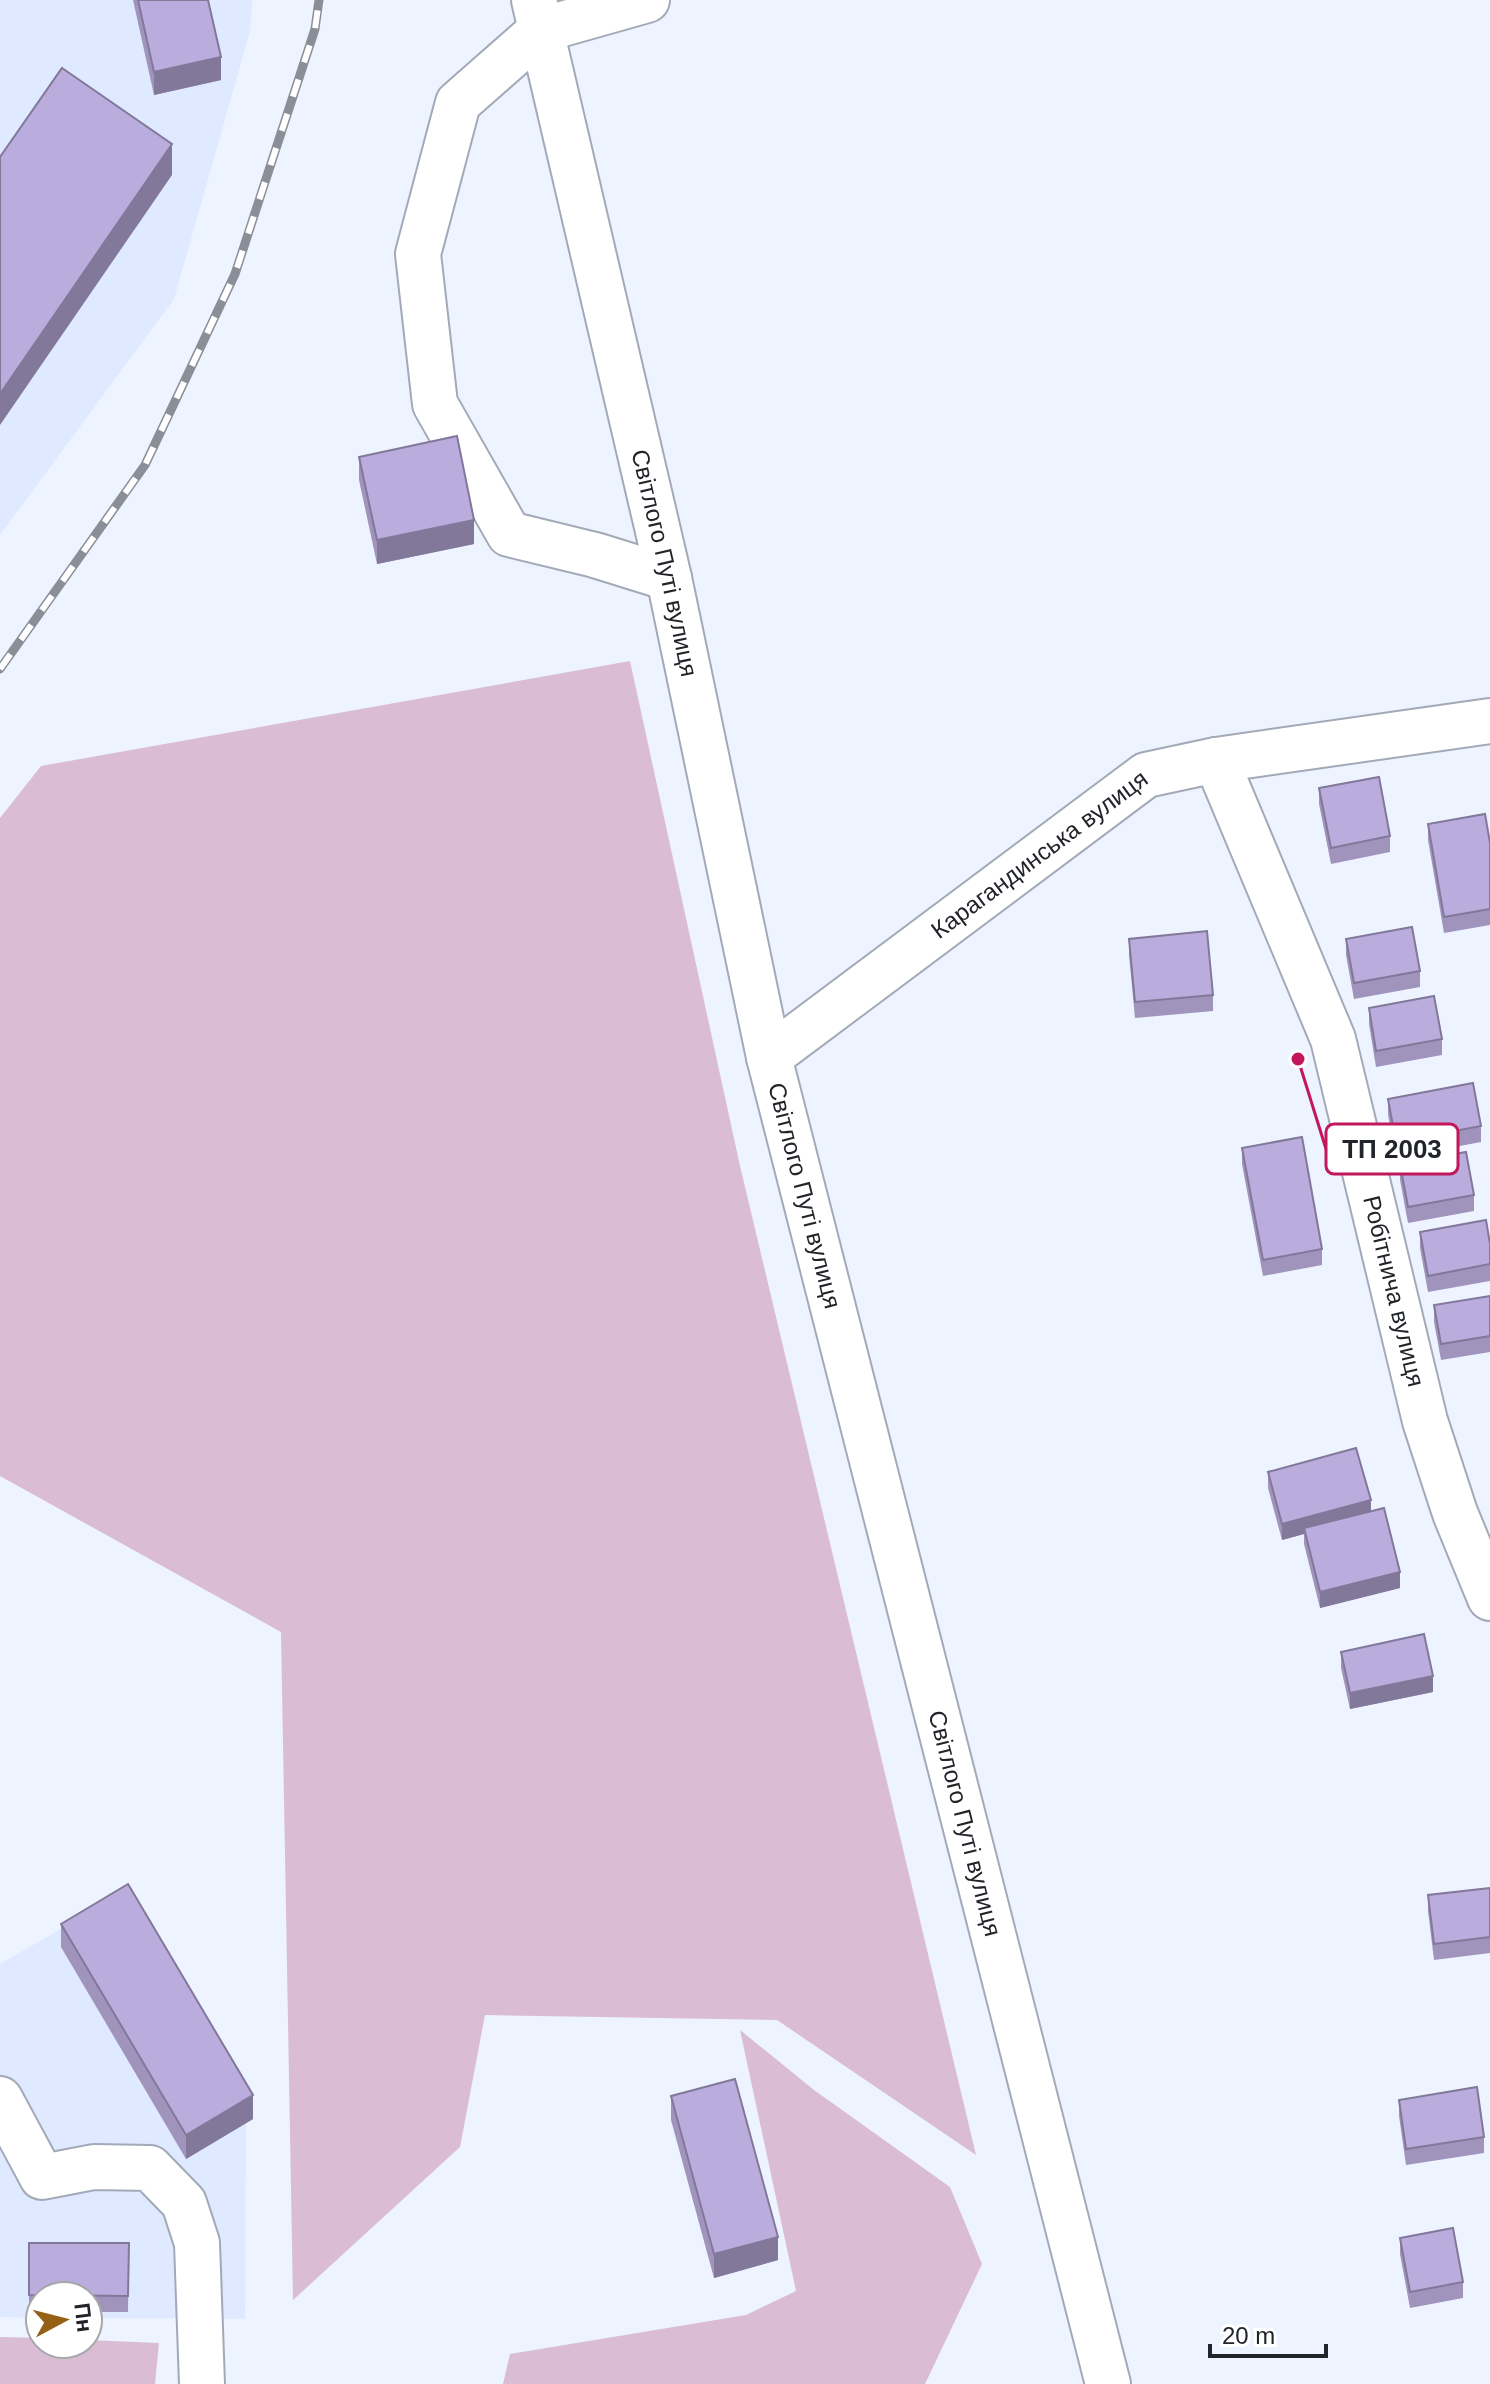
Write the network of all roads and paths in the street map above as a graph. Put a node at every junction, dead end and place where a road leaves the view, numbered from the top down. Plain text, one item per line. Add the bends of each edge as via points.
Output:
1 (647, 0) edge
2 (538, 15) edge
3 (669, 578) junction
4 (1490, 721) edge
5 (1216, 760) junction
6 (769, 1057) junction
7 (1490, 1598) edge
8 (0, 2099) edge
9 (202, 2384) edge
10 (1108, 2384) edge

1 - 2 main road
2 - 3 main road, Світлого Путі вулиця
2 - 3 main road via 458,103 418,254 435,404 509,534
3 - 6 main road, Світлого Путі вулиця
4 - 5 main road, Карагандинська вулиця
5 - 6 main road, Карагандинська вулиця via 1146,775
5 - 7 main road, Робітнича вулиця via 1333,1039 1425,1421
6 - 10 main road, Світлого Путі вулиця
8 - 9 main road via 42,2177 94,2167 150,2168 184,2203 197,2243

